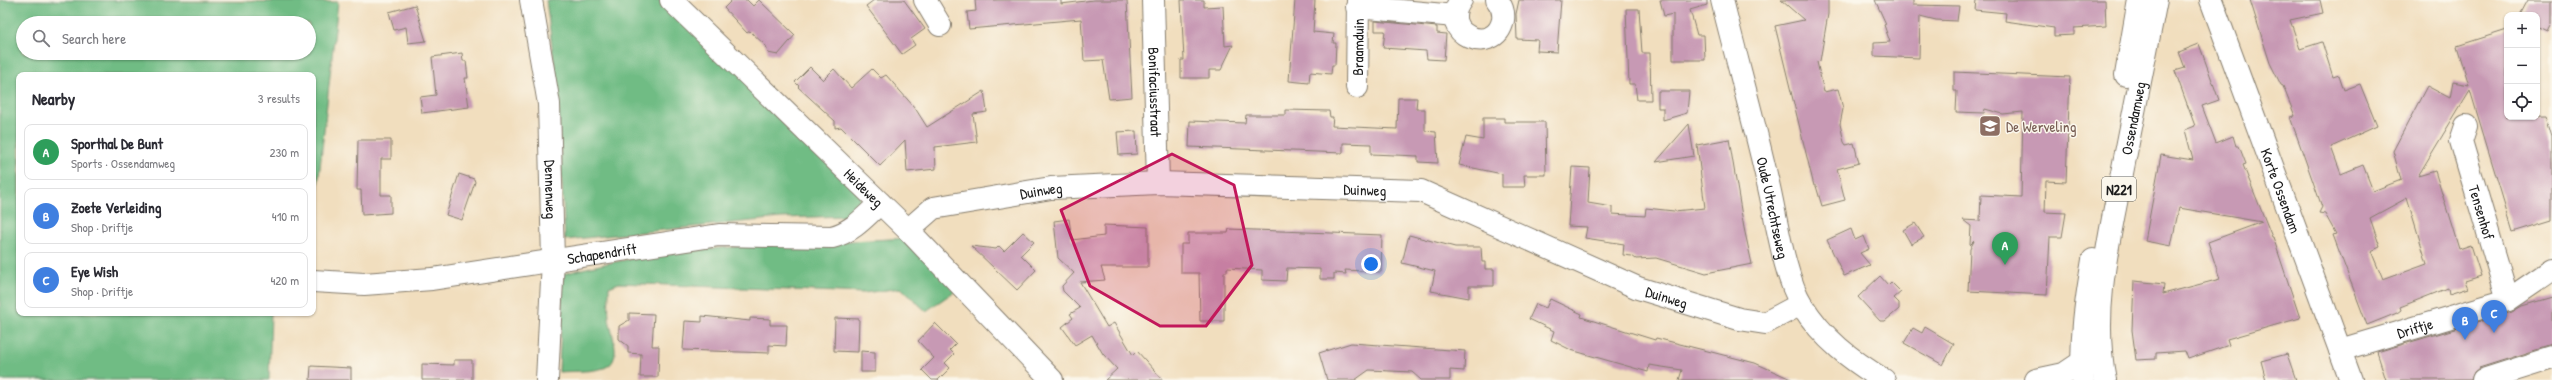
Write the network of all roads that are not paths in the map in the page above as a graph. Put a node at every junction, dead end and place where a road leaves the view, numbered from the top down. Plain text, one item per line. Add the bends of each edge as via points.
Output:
1 (531, 0) edge
2 (671, 0) edge
3 (925, 0) edge
4 (1153, 0) edge
5 (1497, 0) edge
6 (1722, 0) edge
7 (2140, 0) edge
8 (2156, 0) edge
9 (2211, 0) edge
10 (1357, 3) edge
11 (1458, 8) edge
12 (940, 25) dead end
13 (1357, 86) dead end
14 (2466, 126) dead end
15 (1158, 183) junction
16 (880, 203) junction
17 (908, 230) junction
18 (553, 260) junction
19 (2552, 270) edge
20 (316, 281) edge
21 (2508, 300) junction
22 (1801, 304) junction
23 (2340, 350) junction
24 (2552, 358) edge
25 (2083, 371) edge
26 (547, 380) edge
27 (1052, 380) edge
28 (1884, 380) edge
29 (2036, 380) edge
30 (2105, 380) edge
31 (2351, 380) edge
32 (2483, 380) edge

1 - 18 street, Dennenweg via 549,104
2 - 16 street, Heideweg
3 - 12 street
4 - 15 street, Bonifaciusstraat
5 - 11 street, Braamduin via 1503,11 1503,19 1496,33 1489,38 1474,40 1460,31
6 - 22 street, Oude Utrechtseweg via 1762,155 1786,264
7 - 25 street, Ossendamweg / N221 via 2083,318
8 - 30 street, Ossendamweg / N221 via 2110,235 2100,312
9 - 23 street, Korte Ossendam
10 - 11 street, Braamduin
10 - 13 street, Braamduin
14 - 21 street, Tensenhof via 2460,141
15 - 17 street, Duinweg via 1051,188 933,208
15 - 22 street, Duinweg via 1421,191 1638,288 1739,319 1765,323
16 - 17 street, Heideweg
16 - 18 street, Schapendrift via 853,228 832,237 719,235
17 - 27 street, Heideweg
18 - 20 street, Schapendrift via 432,279 364,284
18 - 26 street, Dennenweg
19 - 21 street, Driftje
21 - 23 street, Driftje
22 - 28 street, Oude Utrechtseweg via 1824,336
23 - 31 street, Korte Ossendam
24 - 32 street
25 - 29 street

